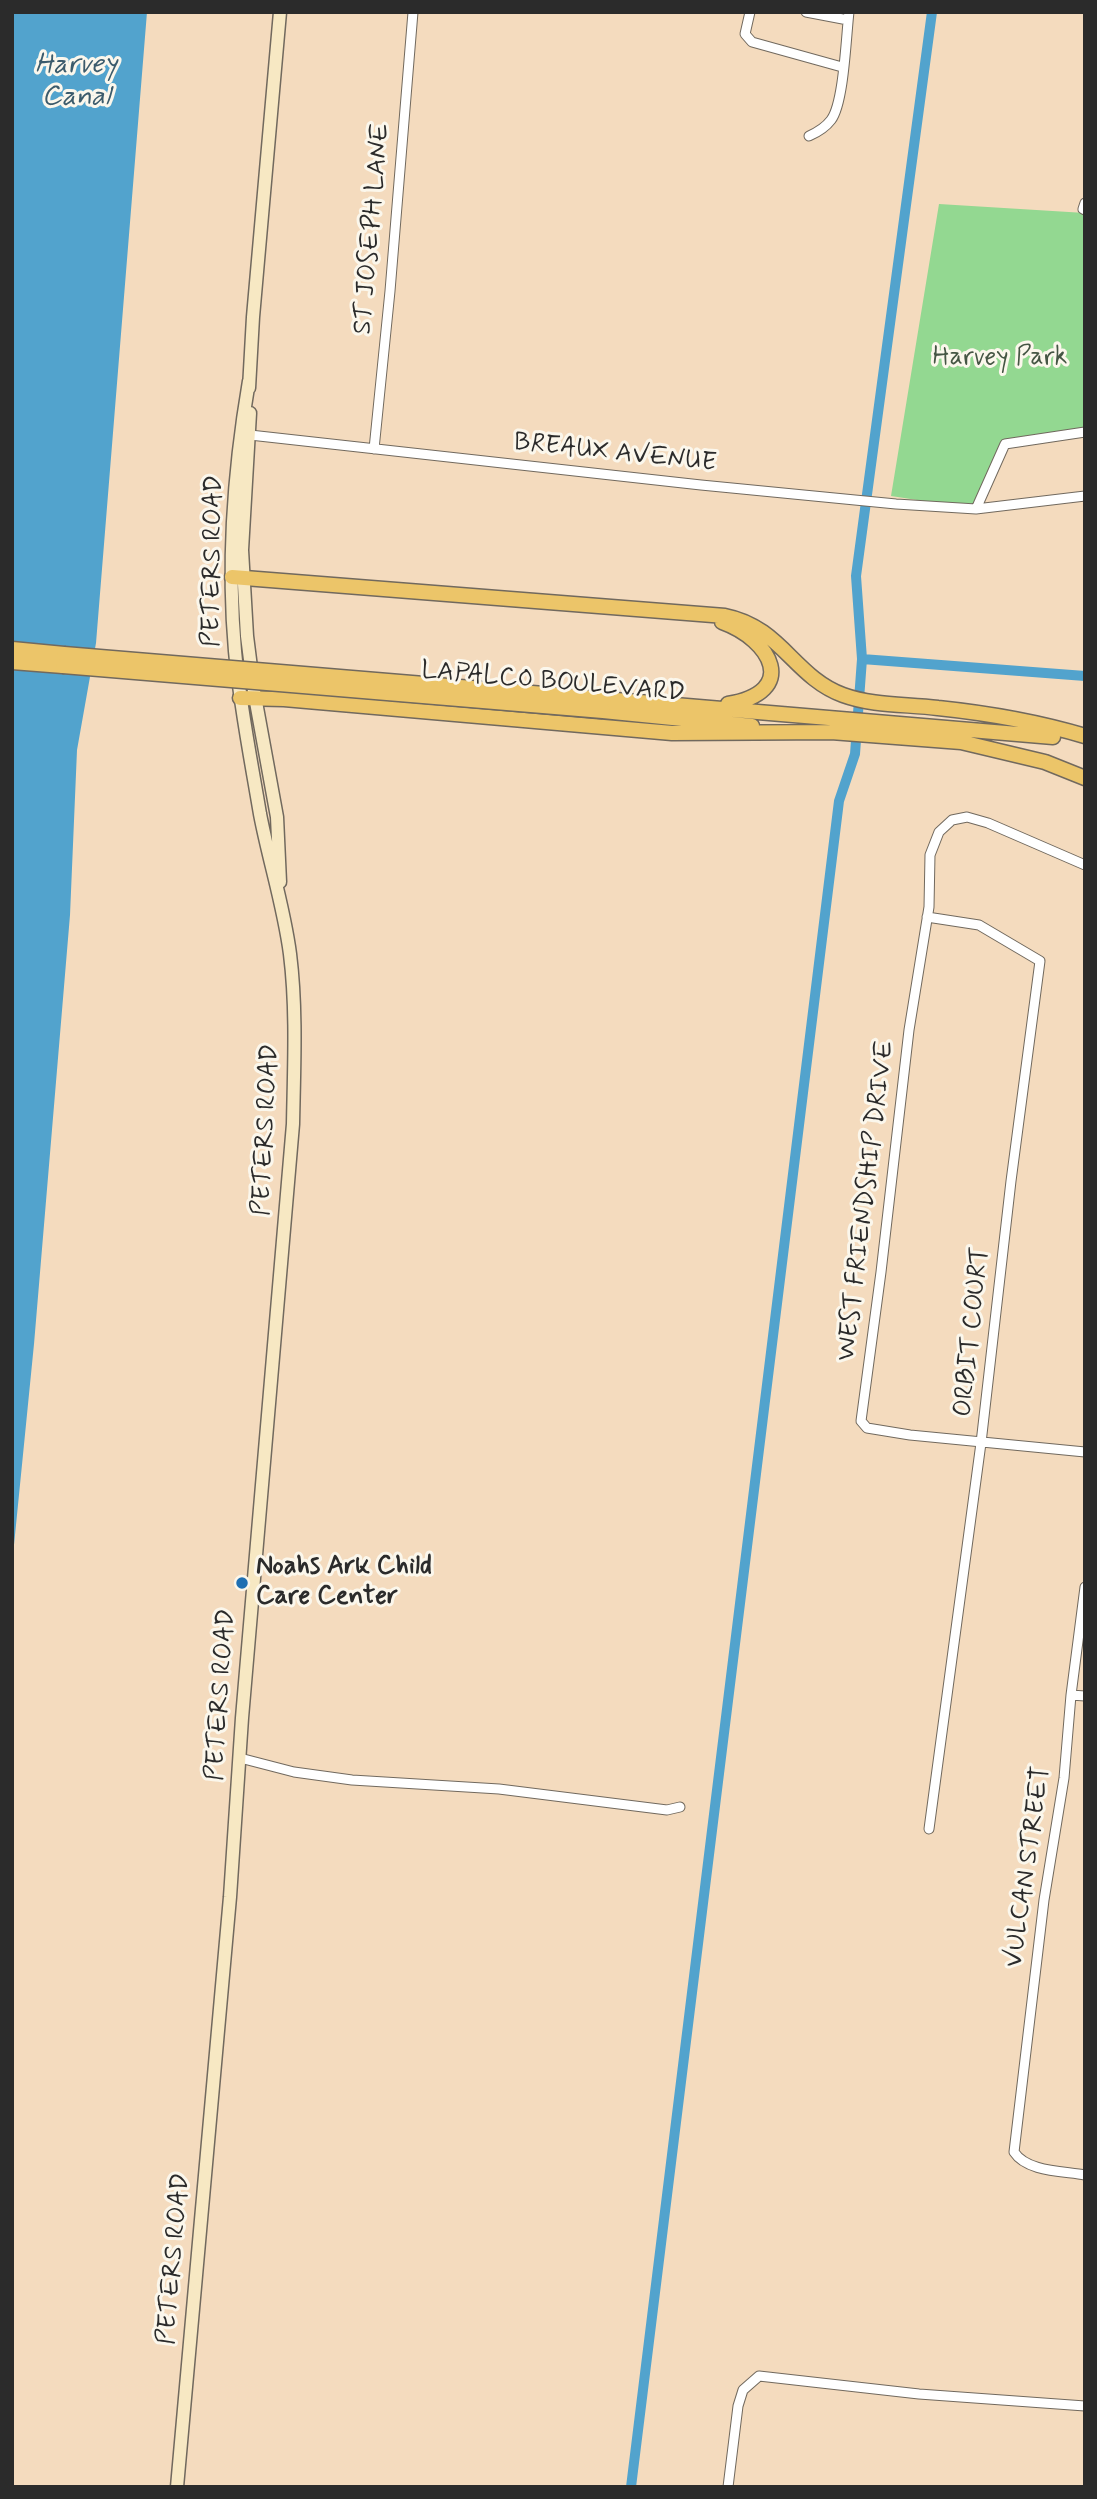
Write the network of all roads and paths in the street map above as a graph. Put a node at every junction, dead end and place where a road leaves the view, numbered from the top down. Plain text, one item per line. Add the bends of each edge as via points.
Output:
1 (280, 12) edge
2 (413, 12) edge
3 (750, 12) edge
4 (806, 12) edge
5 (848, 16) edge
6 (842, 67) junction
7 (809, 136) dead end
8 (249, 381) junction
9 (1085, 432) edge
10 (250, 435) junction
11 (374, 449) junction
12 (1085, 496) edge
13 (976, 509) junction
14 (238, 577) junction
15 (704, 616) junction
16 (12, 649) edge
17 (12, 662) edge
18 (248, 698) junction
19 (604, 705) junction
20 (710, 707) junction
21 (839, 725) junction
22 (873, 728) junction
23 (1085, 736) edge
24 (1085, 744) edge
25 (1085, 779) edge
26 (1085, 864) edge
27 (927, 918) junction
28 (981, 1443) junction
29 (1085, 1452) edge
30 (1085, 1587) edge
31 (1071, 1695) junction
32 (1085, 1696) edge
33 (240, 1758) junction
34 (680, 1807) dead end
35 (929, 1829) dead end
36 (1085, 2175) edge
37 (1085, 2406) edge
38 (177, 2487) edge
39 (728, 2487) edge

1 - 8 main road, PETERS ROAD
2 - 11 street, ST JOSEPH LANE
3 - 6 street via 745,34 752,42
4 - 5 street
5 - 6 street
6 - 7 street via 841,93 833,117
8 - 10 main road, PETERS ROAD
8 - 14 main road, PETERS ROAD via 241,430
9 - 13 street via 1005,444
10 - 11 street, BREAUX AVENUE
10 - 14 main road, PETERS ROAD
11 - 13 street, BREAUX AVENUE
12 - 13 street, BREAUX AVENUE
14 - 15 main road
14 - 18 main road, PETERS ROAD via 233,632
15 - 20 main road via 751,639 768,657 771,669 768,685 758,695
15 - 23 main road via 733,618 764,632 810,676 841,694
16 - 19 main road, LAPALCO BOULEVARD, bridge
17 - 19 main road, LAPALCO BOULEVARD, bridge
18 - 21 main road via 672,733
18 - 33 main road, PETERS ROAD via 270,864 286,921 294,1029 293,1124
19 - 20 main road, LAPALCO BOULEVARD
19 - 21 main road, LAPALCO BOULEVARD
20 - 21 main road, LAPALCO BOULEVARD
21 - 22 main road, LAPALCO BOULEVARD
22 - 24 main road, LAPALCO BOULEVARD via 1036,735
22 - 25 main road, LAPALCO BOULEVARD via 1045,762
26 - 27 street, WEST FRIENDSHIP DRIVE via 988,823 967,817 952,820 939,832 930,855
27 - 28 street, ORBIT COURT via 979,925 1040,961
27 - 28 street, WEST FRIENDSHIP DRIVE via 861,1421 867,1428
28 - 29 street
28 - 35 street, ORBIT COURT
30 - 31 street, VULCAN STREET
31 - 32 street
31 - 36 street, VULCAN STREET via 1014,2152 1019,2160 1034,2166
33 - 34 street via 352,1780 499,1789 667,1810
33 - 38 main road, PETERS ROAD
37 - 39 street via 759,2376 743,2390 738,2406

